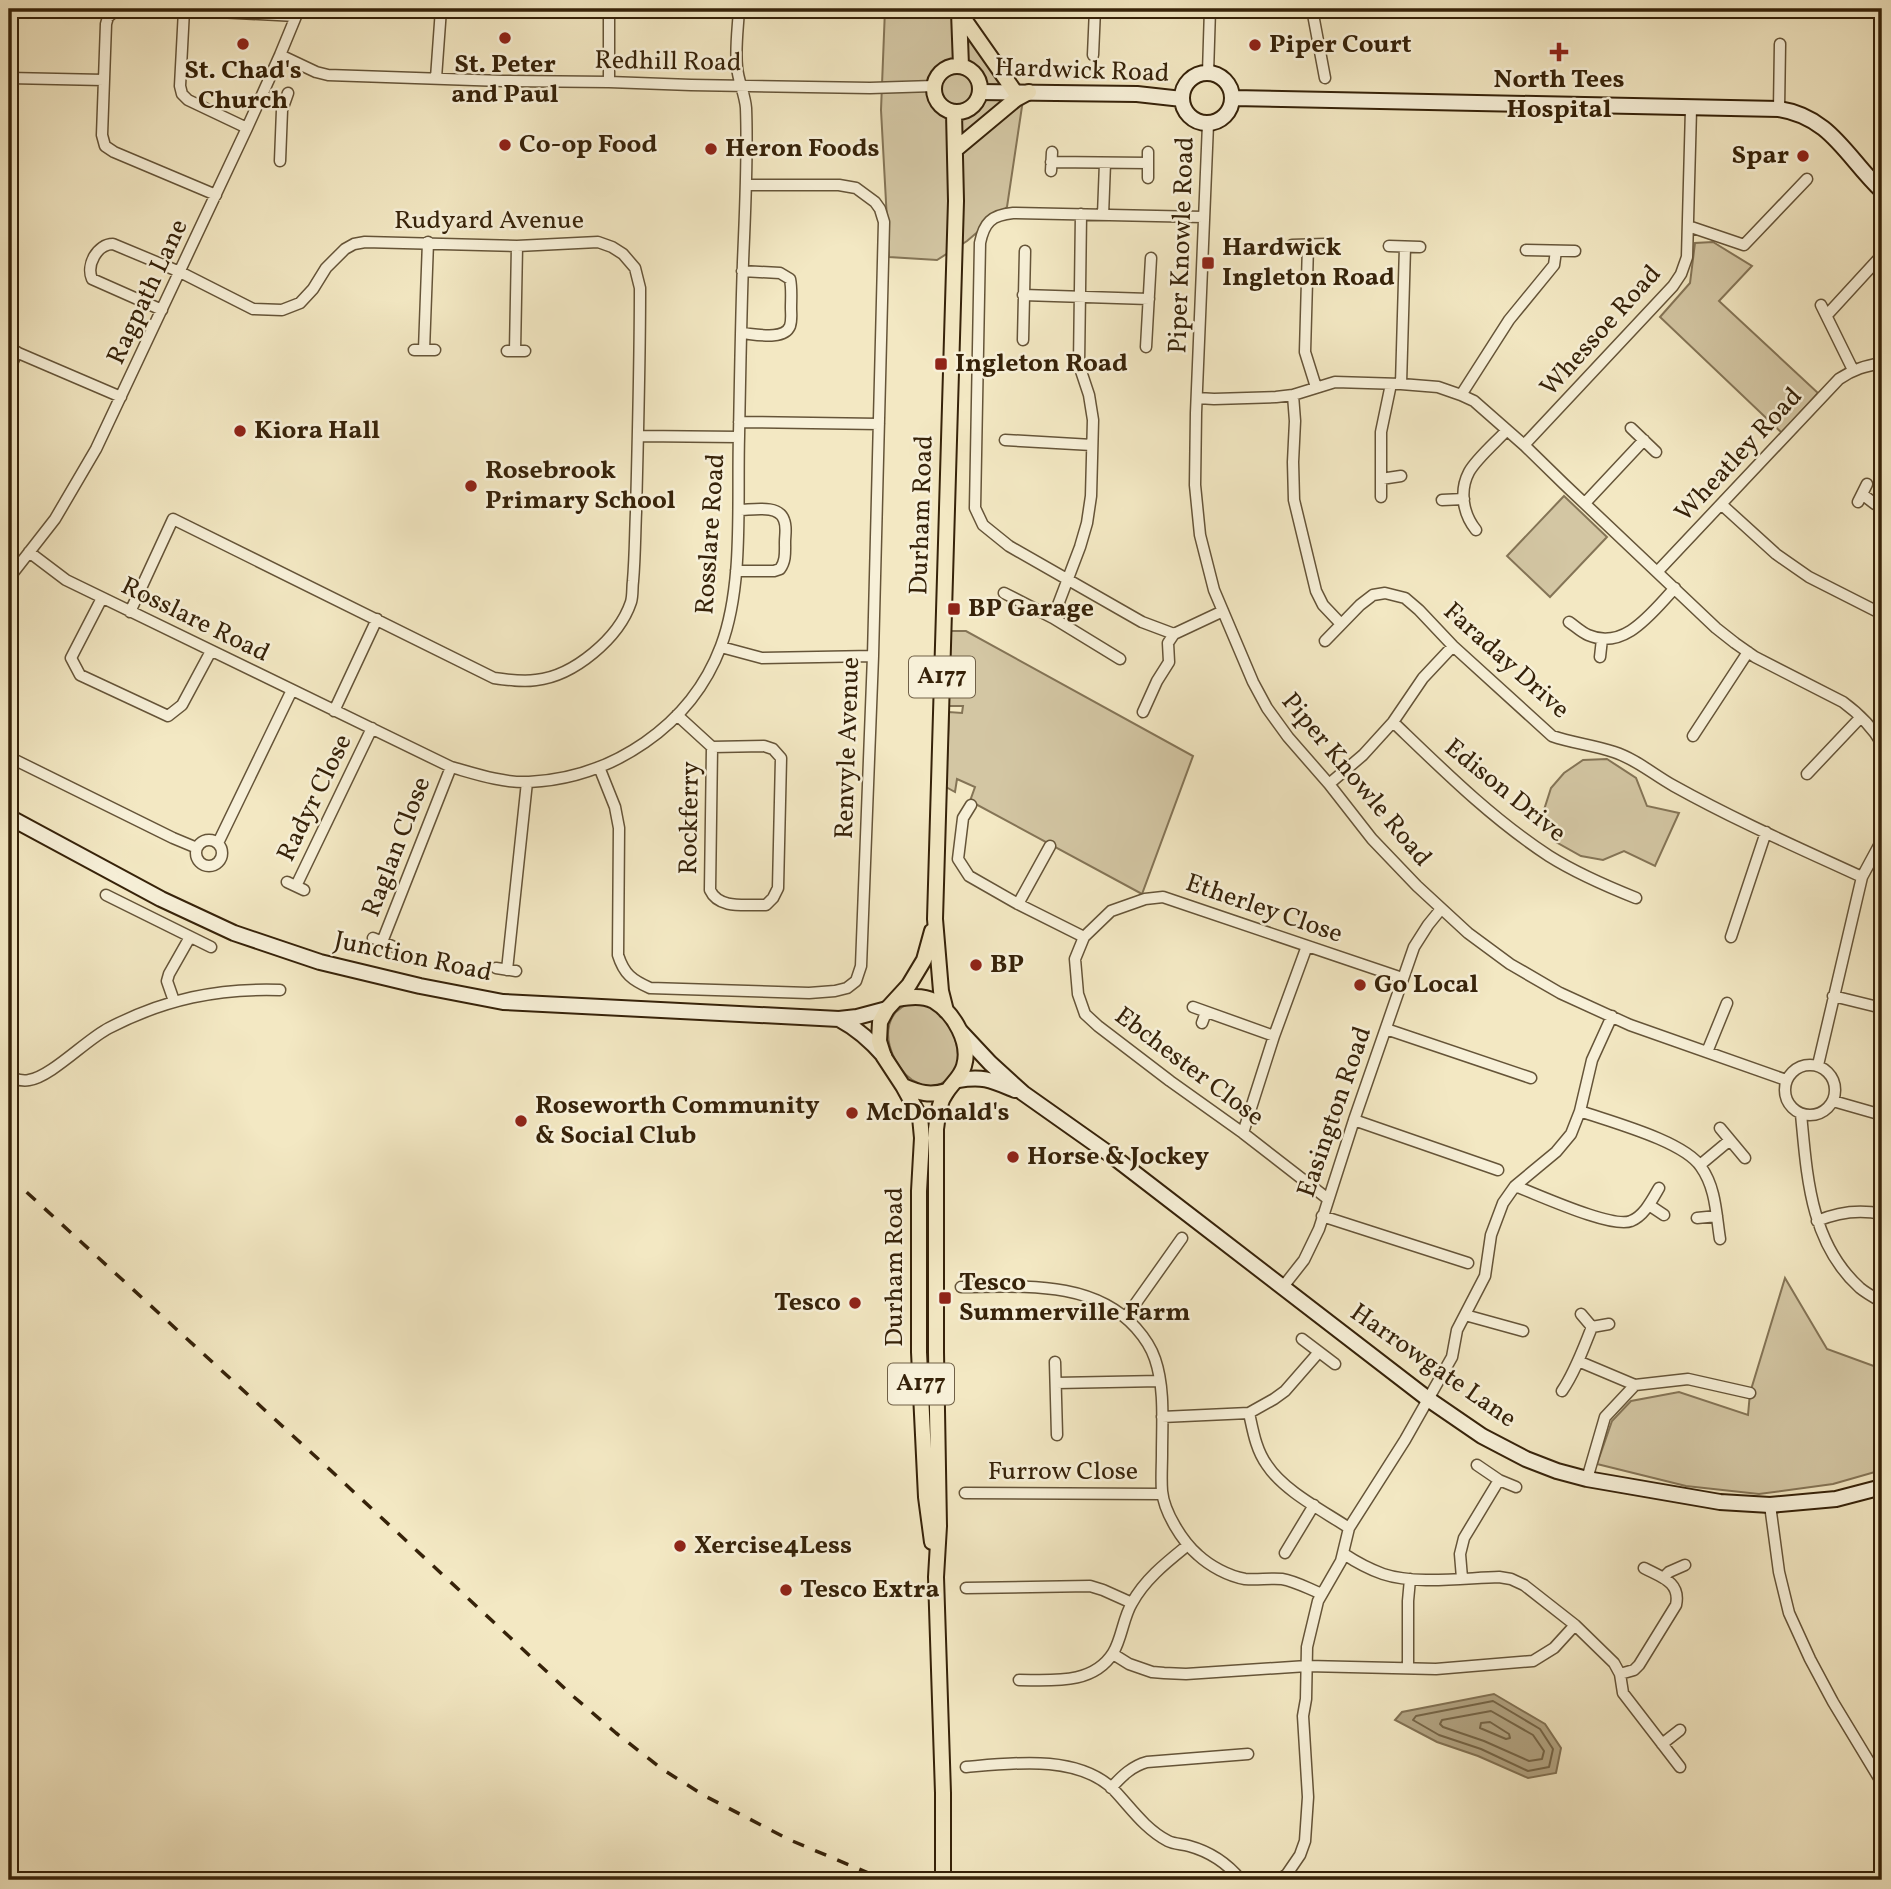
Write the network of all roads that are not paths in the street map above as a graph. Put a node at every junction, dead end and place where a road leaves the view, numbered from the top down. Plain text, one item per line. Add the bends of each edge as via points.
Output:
1 (118, 9) edge
2 (161, 9) edge
3 (197, 9) edge
4 (441, 9) edge
5 (609, 9) edge
6 (738, 9) edge
7 (1095, 9) edge
8 (1210, 9) edge
9 (1312, 9) edge
10 (184, 10) edge
11 (959, 10) edge
12 (297, 12) edge
13 (1780, 44) dead end
14 (280, 55) junction
15 (1093, 55) dead end
16 (961, 66) junction
17 (1208, 73) junction
18 (9, 78) edge
19 (436, 78) junction
20 (1325, 78) dead end
21 (104, 80) junction
22 (609, 82) junction
23 (741, 85) junction
24 (934, 86) junction
25 (980, 92) junction
26 (1022, 92) junction
27 (288, 93) dead end
28 (262, 95) junction
29 (1233, 98) junction
30 (1182, 99) junction
31 (282, 106) junction
32 (1691, 109) junction
33 (1779, 109) junction
34 (954, 113) junction
35 (1208, 124) junction
36 (247, 128) junction
37 (956, 149) junction
38 (280, 161) dead end
39 (1051, 162) dead end
40 (1105, 163) junction
41 (1148, 178) dead end
42 (1807, 179) dead end
43 (746, 185) junction
44 (1882, 191) edge
45 (216, 195) junction
46 (1081, 214) junction
47 (1103, 215) junction
48 (1203, 217) junction
49 (1688, 226) junction
50 (428, 242) junction
51 (1325, 244) dead end
52 (1292, 245) dead end
53 (1308, 245) junction
54 (517, 246) junction
55 (1390, 246) dead end
56 (1405, 247) junction
57 (1420, 247) dead end
58 (1527, 250) dead end
59 (1025, 251) dead end
60 (1556, 251) junction
61 (1575, 251) dead end
62 (1151, 258) dead end
63 (1879, 262) edge
64 (743, 271) junction
65 (180, 272) junction
66 (1023, 295) junction
67 (1079, 296) junction
68 (1149, 299) junction
69 (1821, 305) dead end
70 (162, 310) junction
71 (1827, 315) junction
72 (741, 333) junction
73 (1023, 340) dead end
74 (1146, 347) dead end
75 (13, 350) edge
76 (425, 350) dead end
77 (515, 351) dead end
78 (1882, 363) edge
79 (9, 370) edge
80 (1853, 370) junction
81 (1396, 384) junction
82 (1316, 387) junction
83 (1293, 394) junction
84 (1461, 395) junction
85 (121, 397) junction
86 (1197, 398) junction
87 (739, 422) junction
88 (878, 424) junction
89 (1631, 428) dead end
90 (1507, 429) junction
91 (638, 436) junction
92 (738, 437) junction
93 (1005, 440) dead end
94 (1644, 440) junction
95 (1092, 445) junction
96 (1524, 445) junction
97 (1656, 452) dead end
98 (1401, 476) dead end
99 (1381, 479) junction
100 (1867, 484) dead end
101 (1381, 497) dead end
102 (1464, 499) junction
103 (1442, 500) dead end
104 (1585, 503) junction
105 (1721, 504) junction
106 (1882, 504) edge
107 (739, 510) junction
108 (1476, 530) dead end
109 (29, 552) junction
110 (736, 571) junction
111 (1658, 571) junction
112 (9, 578) edge
113 (1068, 580) junction
114 (1675, 588) junction
115 (1004, 593) dead end
116 (102, 598) junction
117 (1223, 611) junction
118 (130, 612) junction
119 (1882, 614) edge
120 (1053, 618) junction
121 (377, 619) junction
122 (1569, 622) dead end
123 (1341, 624) junction
124 (1174, 634) junction
125 (1602, 639) junction
126 (1325, 642) dead end
127 (1453, 646) junction
128 (721, 647) junction
129 (211, 651) junction
130 (1748, 652) junction
131 (873, 656) junction
132 (1600, 657) dead end
133 (1120, 659) dead end
134 (292, 690) junction
135 (334, 710) junction
136 (1143, 712) dead end
137 (677, 715) junction
138 (1860, 718) junction
139 (1394, 722) junction
140 (372, 728) junction
141 (1693, 736) dead end
142 (1882, 744) edge
143 (712, 747) junction
144 (9, 758) edge
145 (451, 767) junction
146 (599, 767) junction
147 (1807, 774) dead end
148 (527, 782) junction
149 (1329, 785) junction
150 (971, 804) dead end
151 (9, 817) edge
152 (1766, 832) junction
153 (1882, 840) edge
154 (218, 843) junction
155 (1050, 846) dead end
156 (197, 848) junction
157 (1862, 877) junction
158 (296, 886) dead end
159 (106, 895) dead end
160 (1636, 898) dead end
161 (1018, 904) junction
162 (1441, 909) junction
163 (935, 919) junction
164 (190, 937) junction
165 (1084, 937) junction
166 (1731, 937) dead end
167 (382, 942) dead end
168 (1307, 946) junction
169 (211, 947) dead end
170 (507, 970) dead end
171 (1402, 978) junction
172 (280, 990) dead end
173 (1833, 996) junction
174 (174, 1001) junction
175 (1727, 1003) dead end
176 (892, 1004) junction
177 (1193, 1007) dead end
178 (1882, 1007) edge
179 (946, 1011) junction
180 (1206, 1012) junction
181 (1612, 1016) junction
182 (839, 1019) junction
183 (1202, 1023) dead end
184 (1386, 1029) junction
185 (961, 1032) junction
186 (1274, 1036) junction
187 (1707, 1052) junction
188 (884, 1057) junction
189 (1818, 1065) junction
190 (9, 1077) edge
191 (1531, 1078) dead end
192 (958, 1080) junction
193 (1786, 1080) junction
194 (903, 1086) junction
195 (947, 1091) junction
196 (1023, 1093) junction
197 (1833, 1101) junction
198 (1580, 1111) junction
199 (1801, 1114) junction
200 (1882, 1115) edge
201 (1354, 1120) junction
202 (1720, 1128) dead end
203 (1243, 1133) junction
204 (1730, 1140) junction
205 (1745, 1158) dead end
206 (1700, 1165) junction
207 (1498, 1170) dead end
208 (1515, 1186) junction
209 (1659, 1188) dead end
210 (1328, 1199) junction
211 (1649, 1205) junction
212 (1882, 1214) edge
213 (1664, 1215) dead end
214 (1322, 1216) junction
215 (1717, 1216) junction
216 (1697, 1218) dead end
217 (1817, 1221) junction
218 (1182, 1238) dead end
219 (1720, 1239) dead end
220 (1468, 1263) dead end
221 (961, 1287) dead end
222 (1282, 1288) junction
223 (1882, 1303) edge
224 (1581, 1314) dead end
225 (1465, 1315) junction
226 (1126, 1317) junction
227 (1609, 1324) dead end
228 (1592, 1327) junction
229 (1523, 1331) dead end
230 (1302, 1339) dead end
231 (1319, 1352) junction
232 (1578, 1361) junction
233 (1055, 1362) dead end
234 (1335, 1364) dead end
235 (1160, 1381) junction
236 (1056, 1383) junction
237 (1635, 1385) junction
238 (1562, 1391) dead end
239 (1750, 1393) dead end
240 (1428, 1399) junction
241 (1249, 1413) junction
242 (1162, 1417) junction
243 (1057, 1435) dead end
244 (1477, 1465) dead end
245 (1587, 1479) junction
246 (1499, 1480) junction
247 (1882, 1486) edge
248 (1516, 1487) dead end
249 (965, 1493) dead end
250 (1162, 1494) junction
251 (1314, 1505) junction
252 (1770, 1505) junction
253 (1349, 1528) junction
254 (1188, 1545) junction
255 (1285, 1553) dead end
256 (1343, 1554) junction
257 (1685, 1565) dead end
258 (1644, 1568) dead end
259 (936, 1577) junction
260 (1462, 1578) junction
261 (1663, 1578) junction
262 (1410, 1579) junction
263 (966, 1588) dead end
264 (1322, 1594) junction
265 (1132, 1604) junction
266 (1574, 1625) junction
267 (1113, 1654) junction
268 (1307, 1668) junction
269 (1408, 1668) junction
270 (1620, 1674) junction
271 (1019, 1680) dead end
272 (1680, 1730) dead end
273 (1662, 1744) junction
274 (1248, 1754) dead end
275 (966, 1767) dead end
276 (1681, 1768) dead end
277 (1882, 1783) edge
278 (1111, 1788) junction
279 (943, 1880) edge
280 (1241, 1880) edge
281 (1279, 1880) edge

1 - 21 street via 106,23
2 - 10 street
3 - 10 street
3 - 12 street
4 - 19 street
5 - 22 street
6 - 23 street, Rosslare Road
7 - 15 street
8 - 17 street
9 - 20 street
10 - 36 street via 182,94
11 - 16 main road
11 - 26 main road
12 - 14 street, Ragpath Lane
13 - 33 street
14 - 19 street, Redhill Road via 328,75
14 - 28 street, Ragpath Lane
16 - 24 main road via 945,69
16 - 25 main road via 977,77
17 - 29 street, Hardwick Road via 1226,80
17 - 30 street, Hardwick Road via 1188,81
18 - 21 street
19 - 22 street, Redhill Road
21 - 45 street via 105,146
22 - 23 street, Redhill Road
23 - 24 street, Redhill Road
23 - 43 street, Rosslare Road via 746,105
24 - 34 main road via 940,106
25 - 26 street, Hardwick Road
25 - 34 main road via 968,110
26 - 30 street, Hardwick Road
26 - 37 main road
27 - 31 street
28 - 31 street
28 - 36 street, Ragpath Lane
29 - 32 street
29 - 35 street via 1227,115
30 - 35 street, Hardwick Road via 1189,116
31 - 38 street
32 - 33 street
32 - 49 street, Whessoe Road
33 - 44 street via 1811,118 1831,133
34 - 37 main road, Durham Road / A177
35 - 48 street, Piper Knowle Road
36 - 45 street, Ragpath Lane
37 - 163 main road, Durham Road / A177
39 - 40 street
40 - 41 street via 1148,158
40 - 47 street
42 - 49 street via 1744,245
43 - 64 street, Rosslare Road
43 - 88 street, Renvyle Avenue via 856,188 880,209 884,222
45 - 65 street, Ragpath Lane
46 - 47 street
46 - 67 street
46 - 113 street via 1001,214 983,230 980,243 975,508 983,525 1009,546
47 - 48 street
48 - 86 street, Piper Knowle Road
49 - 96 street, Whessoe Road via 1687,257 1673,286
50 - 54 street, Rudyard Avenue
50 - 65 street, Rudyard Avenue via 354,244 327,268 300,303 282,310 253,309
50 - 76 street
51 - 53 street
52 - 53 street
53 - 82 street via 1305,352
54 - 77 street
54 - 91 street, Rudyard Avenue via 598,242 623,254 635,268 640,288
55 - 56 street
56 - 57 street
56 - 81 street
58 - 60 street
59 - 66 street
60 - 61 street
60 - 84 street via 1554,265 1509,320
62 - 68 street
63 - 71 street
64 - 72 street, Rosslare Road
64 - 72 street via 780,273 790,279 791,322 785,333 778,335
65 - 70 street, Ragpath Lane
65 - 70 street, Rudyard Avenue via 113,244 98,250 90,268 92,279
66 - 67 street
66 - 73 street
67 - 68 street
67 - 95 street via 1079,365 1089,395
68 - 74 street
69 - 71 street
70 - 85 street, Ragpath Lane
71 - 80 street
72 - 87 street, Rosslare Road
75 - 79 street
75 - 85 street
78 - 80 street, Wheatley Road
80 - 105 street, Wheatley Road via 1839,379
81 - 82 street via 1335,382
81 - 84 street via 1438,387
81 - 99 street via 1381,432
82 - 83 street
83 - 86 street
83 - 123 street via 1294,500 1316,591
84 - 90 street
85 - 109 street, Ragpath Lane via 84,471
86 - 117 street, Piper Knowle Road via 1195,485 1200,535
87 - 88 street
87 - 92 street, Rosslare Road
88 - 131 street, Renvyle Avenue
89 - 94 street
90 - 96 street
90 - 102 street via 1469,473
91 - 92 street
91 - 121 street, Rudyard Avenue via 631,601 611,636 585,660 565,673 539,680 494,678
92 - 107 street, Rosslare Road
93 - 95 street
94 - 97 street
94 - 104 street
95 - 113 street via 1087,523
96 - 104 street
98 - 99 street
99 - 101 street
100 - 106 street via 1860,498
102 - 103 street
102 - 108 street via 1468,521
104 - 111 street
105 - 111 street, Wheatley Road
105 - 119 street via 1809,577
107 - 110 street, Rosslare Road
107 - 110 street via 772,510 783,516 785,560 774,571
109 - 112 street, Ragpath Lane
109 - 116 street, Rosslare Road via 66,580
110 - 128 street, Rosslare Road
111 - 114 street
113 - 120 street
113 - 124 street via 1142,622
114 - 125 street via 1638,626 1622,636
114 - 130 street
115 - 120 street
116 - 118 street, Rosslare Road
116 - 129 street via 71,659 80,675 168,716 182,705
117 - 124 street
117 - 149 street, Piper Knowle Road via 1267,708
118 - 121 street, Rudyard Avenue via 173,519
118 - 129 street, Rosslare Road
120 - 133 street
121 - 135 street
122 - 125 street
123 - 126 street, Faraday Drive
123 - 127 street, Faraday Drive via 1373,595 1385,593 1405,598
124 - 136 street via 1168,643 1169,662
125 - 132 street
127 - 139 street via 1423,678
127 - 152 street, Faraday Drive via 1552,736 1632,760
128 - 131 street via 762,658
128 - 137 street, Rosslare Road via 695,696
129 - 134 street, Rosslare Road
130 - 138 street via 1843,702
130 - 141 street
131 - 146 street, Renvyle Avenue via 861,966 856,981 847,988 796,993 650,988 634,981 618,955 619,828
134 - 135 street, Rosslare Road
134 - 154 street
135 - 140 street, Rosslare Road
137 - 143 street
137 - 146 street, Rosslare Road via 646,743
138 - 142 street
138 - 147 street
139 - 149 street
139 - 160 street, Edison Drive via 1476,802 1515,832 1551,857
140 - 145 street, Rosslare Road
140 - 158 street, Radyr Close
143 - 143 street, Rockferry via 764,746 781,758 778,888 766,905 723,903 714,899 710,890
144 - 156 street
145 - 148 street, Rosslare Road
145 - 167 street, Raglan Close
146 - 148 street, Rosslare Road
148 - 170 street
149 - 162 street, Piper Knowle Road via 1372,839
150 - 161 street via 962,818 958,859 969,876
151 - 182 street, Junction Road via 222,927 320,962 503,1002
152 - 157 street, Faraday Drive
152 - 166 street
153 - 157 street
154 - 156 street via 205,841
154 - 156 street via 222,855 209,867 198,861
155 - 161 street
157 - 173 street
159 - 164 street
161 - 165 street
162 - 171 street, Easington Road via 1421,934
162 - 181 street, Piper Knowle Road via 1510,964
163 - 176 main road, Durham Road / A177 via 924,960
163 - 179 main road, Durham Road / A177
164 - 169 street
164 - 174 street via 167,981
165 - 168 street, Etherley Close via 1111,911 1163,897
165 - 203 street, Ebchester Close via 1075,959 1085,1014
168 - 171 street, Etherley Close
168 - 186 street
171 - 184 street, Easington Road
172 - 174 street via 213,992
173 - 178 street
173 - 189 street
174 - 190 street via 109,1028 40,1077 25,1081
175 - 187 street
176 - 179 main road, Durham Road via 912,996 933,1000
176 - 182 street, Junction Road via 867,1015
176 - 188 main road, Durham Road via 880,1022
177 - 180 street
179 - 185 main road, Durham Road
180 - 183 street
180 - 186 street
181 - 187 street, Piper Knowle Road
181 - 198 street via 1592,1060
182 - 188 street
184 - 191 street
184 - 201 street, Easington Road
185 - 192 main road, Durham Road via 967,1049
185 - 196 street, Harrowgate Lane
186 - 203 street
187 - 193 street, Piper Knowle Road
188 - 194 main road, Durham Road
189 - 193 street via 1798,1067
189 - 197 street via 1833,1079
192 - 195 main road, Durham Road
192 - 196 street, Harrowgate Lane via 977,1077
193 - 199 street via 1786,1099
194 - 195 main road via 935,1095
194 - 259 main road, Durham Road / A177 via 920,1117 922,1139 919,1352 926,1497
195 - 259 main road, Durham Road / A177 via 939,1106 936,1129
196 - 222 street, Harrowgate Lane
197 - 199 street via 1821,1113
197 - 200 street
198 - 206 street via 1674,1145
198 - 208 street via 1571,1134 1556,1152
199 - 217 street
201 - 207 street
201 - 210 street, Easington Road
202 - 204 street
203 - 210 street, Ebchester Close
204 - 205 street
204 - 206 street
206 - 215 street
208 - 211 street via 1612,1222 1632,1221
208 - 225 street via 1503,1203 1491,1235 1485,1276
209 - 211 street
210 - 214 street, Easington Road
211 - 213 street
212 - 217 street via 1835,1213
214 - 220 street
214 - 222 street, Easington Road via 1304,1260
215 - 216 street
215 - 219 street
217 - 223 street via 1836,1261 1860,1288
218 - 226 street
221 - 226 street via 1065,1290 1098,1300
222 - 240 street, Harrowgate Lane
224 - 228 street
225 - 229 street
225 - 240 street via 1452,1357
226 - 235 street via 1151,1350
227 - 228 street
228 - 232 street
230 - 231 street
231 - 234 street
231 - 241 street via 1285,1391
232 - 237 street
232 - 238 street
233 - 236 street
235 - 236 street
235 - 242 street
236 - 243 street
237 - 239 street via 1688,1379
237 - 245 street via 1605,1417
240 - 245 street, Harrowgate Lane via 1526,1459
240 - 253 street
241 - 242 street
241 - 251 street via 1267,1465 1287,1487
242 - 250 street
244 - 246 street
245 - 252 street, Harrowgate Lane via 1720,1502
246 - 248 street
246 - 260 street via 1464,1538
247 - 252 street, Harrowgate Lane via 1836,1499
249 - 250 street, Furrow Close
250 - 254 street
251 - 253 street
251 - 255 street
252 - 277 street via 1789,1613 1833,1702
253 - 256 street
254 - 264 street via 1235,1577 1287,1580
254 - 265 street via 1158,1569
256 - 262 street via 1384,1574
256 - 264 street
257 - 261 street
258 - 261 street
259 - 279 main road, Durham Road / A177
260 - 262 street
260 - 266 street via 1518,1581
261 - 270 street via 1674,1586 1676,1605 1639,1665
262 - 269 street
263 - 265 street via 1090,1586
264 - 268 street via 1312,1622
265 - 267 street
266 - 269 street via 1554,1648 1534,1661
266 - 270 street
267 - 268 street via 1129,1664 1164,1673
267 - 271 street via 1104,1665 1079,1677
268 - 269 street
268 - 281 street via 1305,1841 1300,1855
270 - 273 street via 1623,1693
272 - 273 street
273 - 276 street
274 - 278 street via 1147,1762
275 - 278 street via 1021,1762 1068,1767 1101,1778
278 - 280 street via 1144,1824 1169,1842 1216,1857

